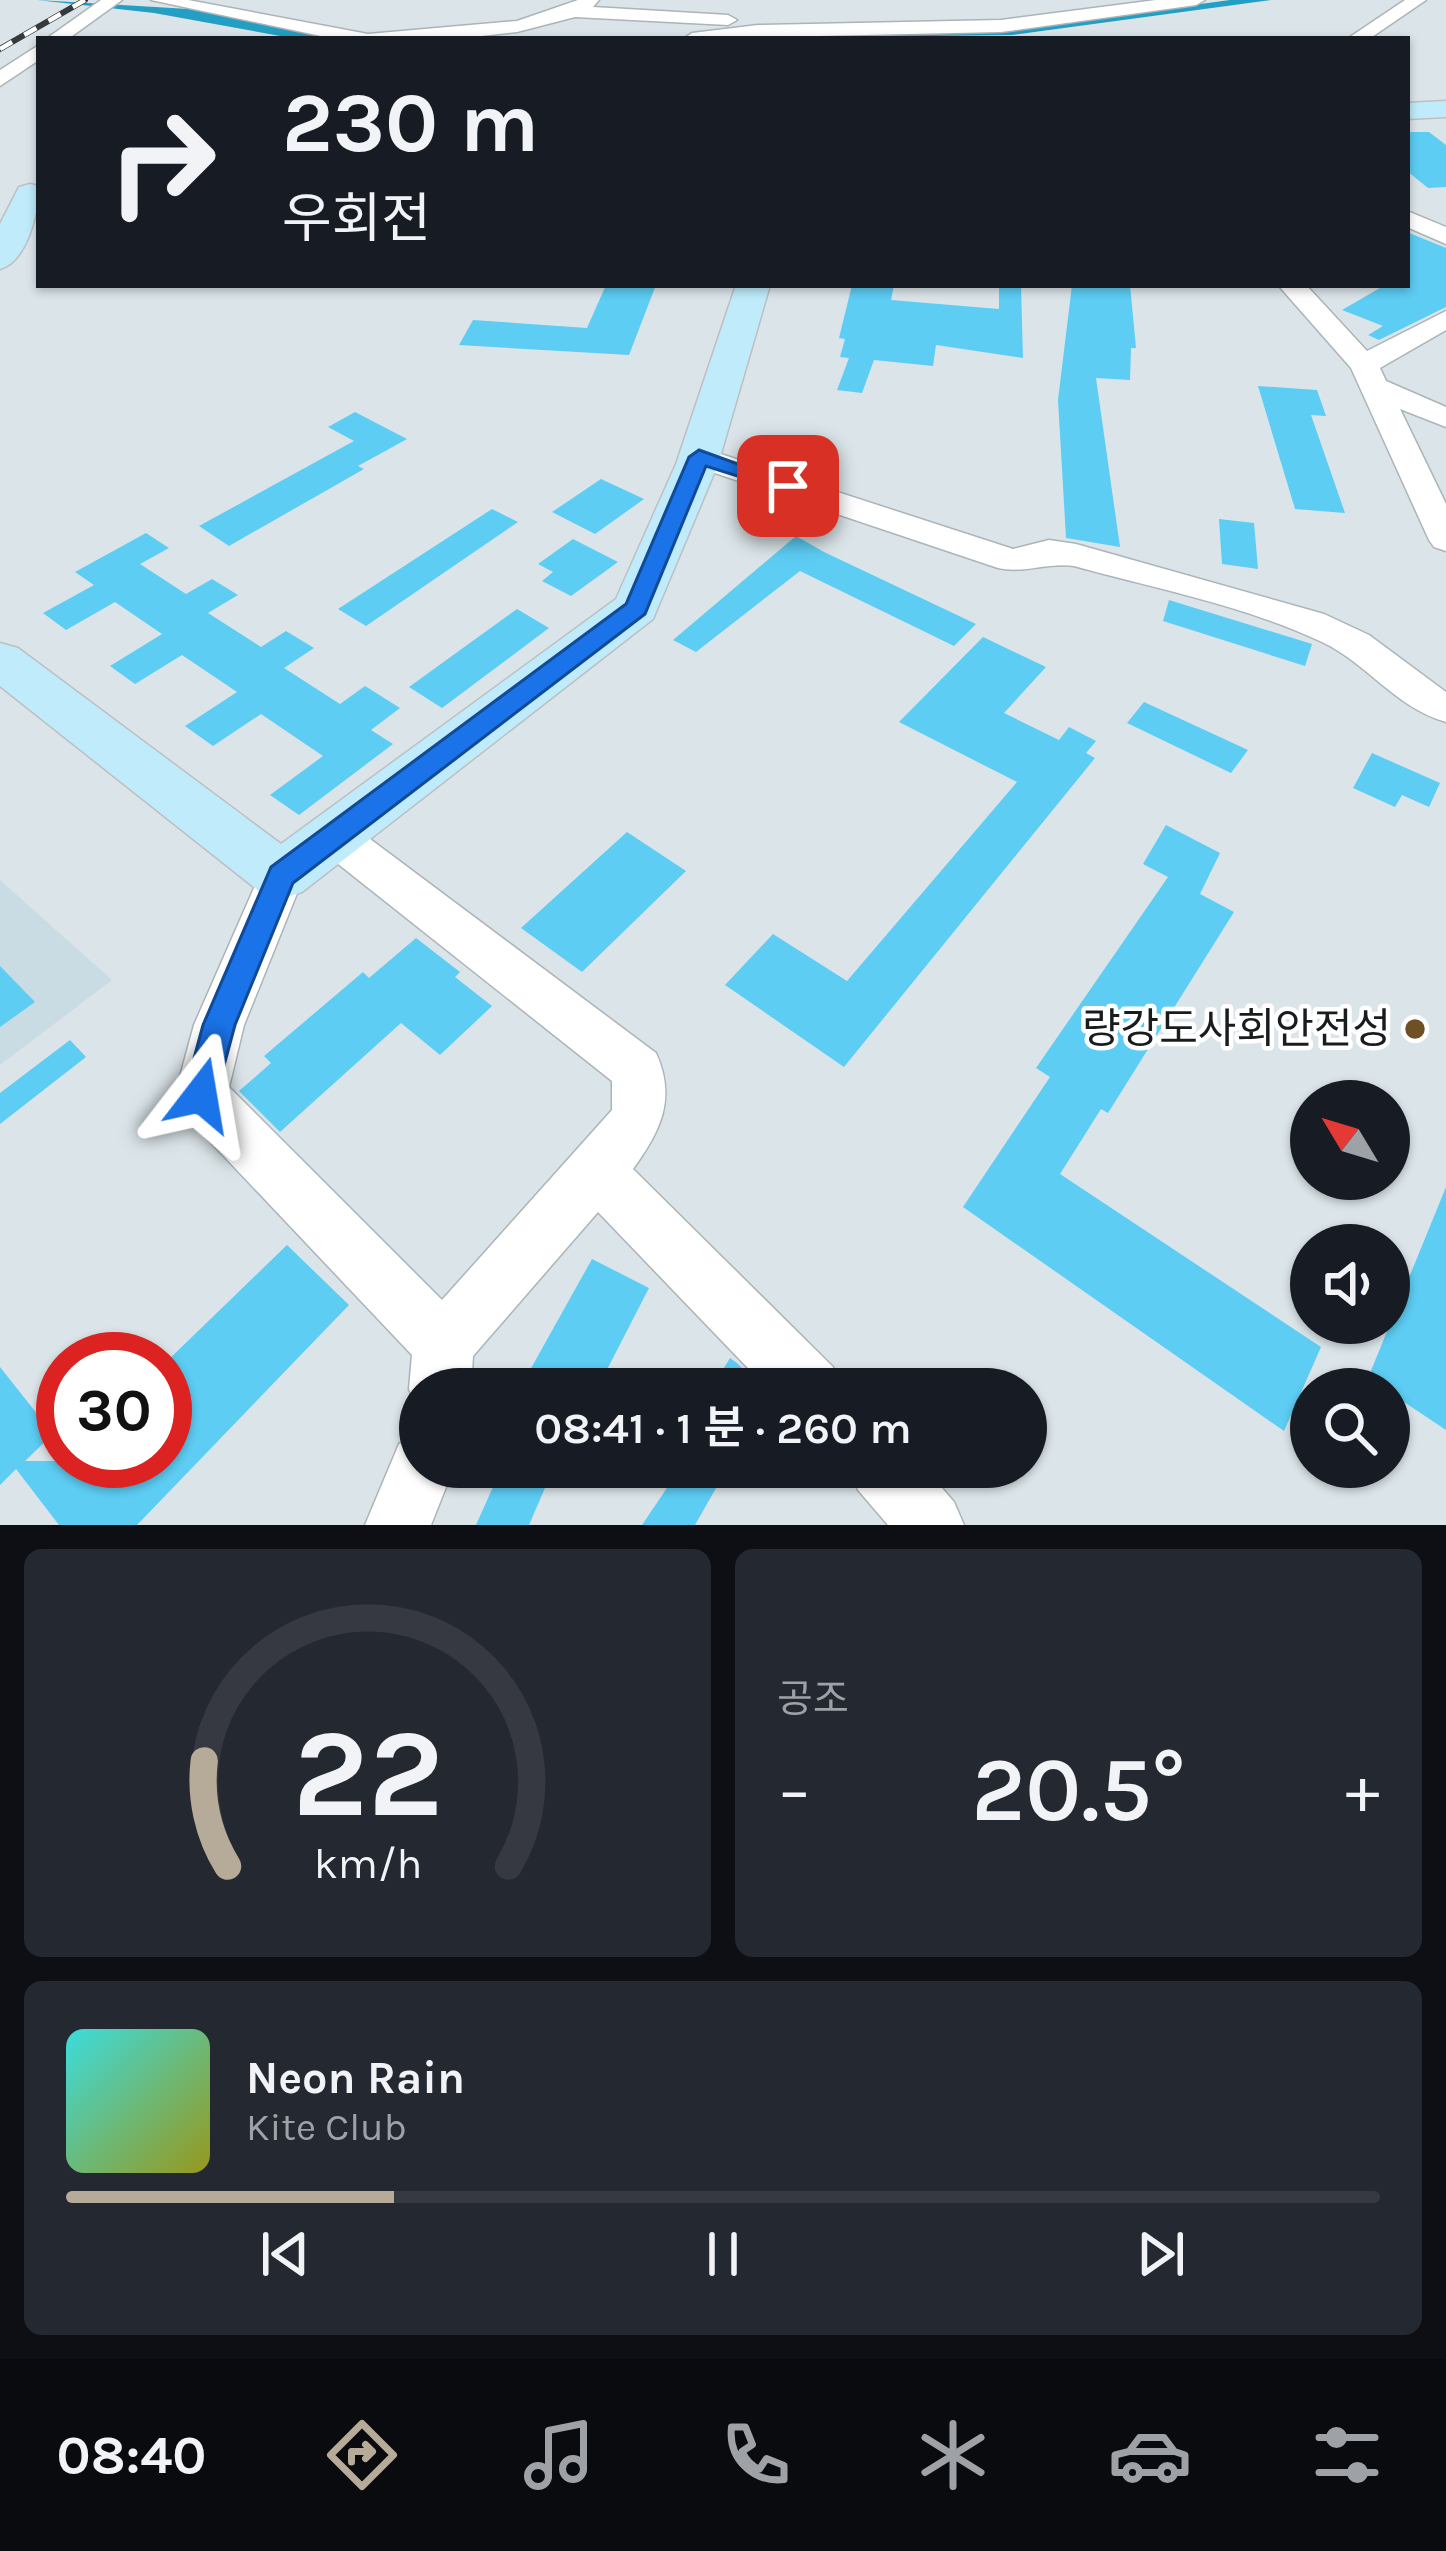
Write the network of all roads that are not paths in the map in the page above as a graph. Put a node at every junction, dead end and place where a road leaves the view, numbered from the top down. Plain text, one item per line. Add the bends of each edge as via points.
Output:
1 (160, 0) edge
2 (601, 0) edge
3 (1052, 0) edge
4 (1196, 0) edge
5 (1417, 0) edge
6 (104, 4) edge
7 (585, 4) edge
8 (60, 36) edge
9 (352, 36) edge
10 (405, 36) edge
11 (720, 36) edge
12 (1361, 36) edge
13 (36, 53) edge
14 (0, 80) edge
15 (23, 194) edge
16 (1410, 219) edge
17 (1446, 236) edge
18 (0, 259) edge
19 (752, 288) edge
20 (1294, 288) edge
21 (1446, 319) edge
22 (1367, 375) junction
23 (1446, 418) edge
24 (699, 457) junction
25 (1446, 540) edge
26 (0, 659) edge
27 (1446, 708) edge
28 (334, 836) junction
29 (281, 876) junction
30 (597, 1172) junction
31 (442, 1367) edge
32 (790, 1368) edge
33 (413, 1488) edge
34 (899, 1488) edge
35 (398, 1525) edge
36 (932, 1525) edge

1 - 9 street
2 - 7 street
3 - 7 street via 726,20
4 - 11 street via 1001,26
5 - 12 street
6 - 8 street
7 - 10 street via 503,28
13 - 14 street
15 - 18 main road
16 - 17 street
19 - 24 main road
20 - 22 street
21 - 22 street
22 - 23 street
22 - 25 street
24 - 27 street via 1011,560 1049,551 1076,555 1302,620 1367,651 1416,696
24 - 28 main road via 636,608
26 - 29 main road
28 - 29 main road
28 - 30 street via 638,1070 639,1118
29 - 31 street via 219,1025 201,1095
30 - 31 street
30 - 32 street
33 - 35 street
34 - 36 street

